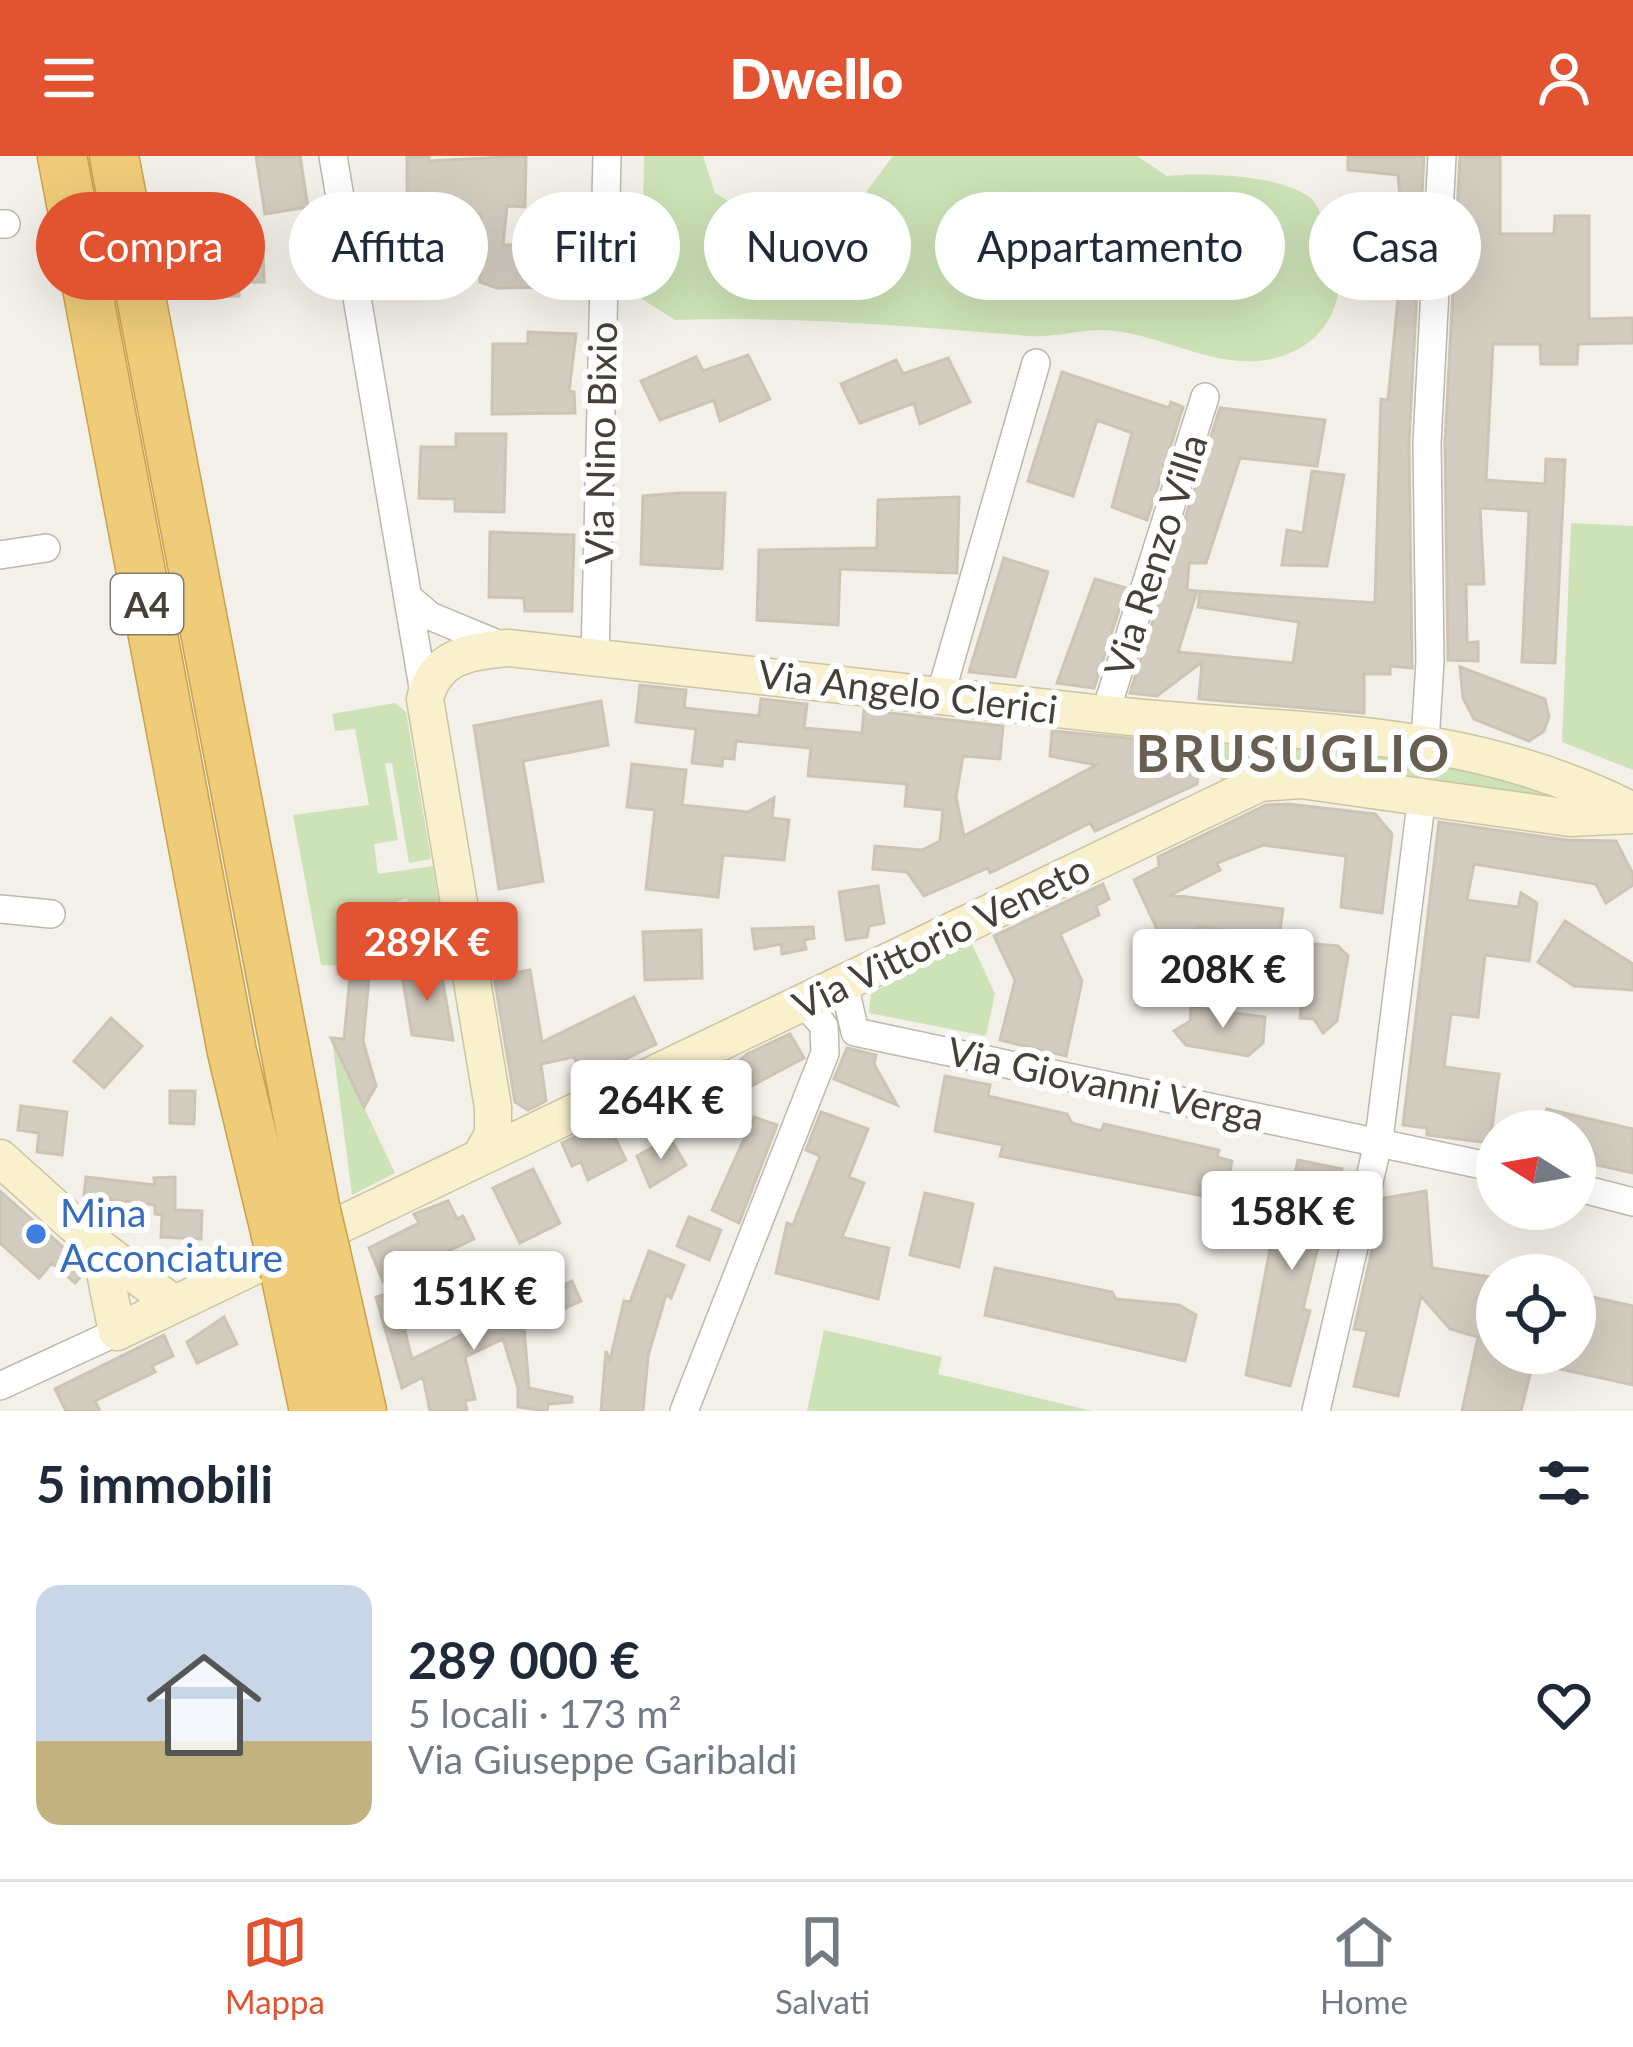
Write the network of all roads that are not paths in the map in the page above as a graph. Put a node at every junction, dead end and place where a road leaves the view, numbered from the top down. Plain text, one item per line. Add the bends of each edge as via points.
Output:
1 (62, 156) edge
2 (114, 156) edge
3 (333, 156) edge
4 (607, 156) edge
5 (1442, 156) edge
6 (1036, 363) dead end
7 (1205, 397) dead end
8 (46, 548) dead end
9 (0, 555) edge
10 (408, 597) junction
11 (508, 648) junction
12 (595, 658) junction
13 (941, 693) junction
14 (424, 699) junction
15 (1105, 714) junction
16 (1309, 732) junction
17 (1425, 742) junction
18 (1486, 754) junction
19 (1301, 780) junction
20 (1422, 796) junction
21 (1476, 804) junction
22 (1633, 813) edge
23 (0, 909) edge
24 (51, 914) dead end
25 (844, 985) junction
26 (805, 1004) junction
27 (855, 1032) junction
28 (825, 1053) junction
29 (493, 1107) junction
30 (542, 1126) junction
31 (1378, 1138) junction
32 (481, 1156) junction
33 (0, 1158) edge
34 (1476, 1163) edge
35 (1596, 1192) edge
36 (1633, 1202) edge
37 (301, 1242) junction
38 (100, 1248) junction
39 (174, 1304) junction
40 (117, 1332) junction
41 (0, 1386) edge
42 (314, 1411) edge
43 (362, 1411) edge
44 (683, 1411) edge
45 (1316, 1411) edge

1 - 37 highway, A4 via 232,1052
2 - 37 highway, A4
3 - 10 street
4 - 12 street, Via Nino Bixio
5 - 17 street via 1426,443
6 - 13 street
7 - 15 street, Via Renzo Villa
8 - 9 street
10 - 11 street, Via Angelo Clerici via 446,624
10 - 14 street
11 - 12 street, Via Angelo Clerici
11 - 14 street, Via Angelo Clerici via 451,658
12 - 13 street, Via Angelo Clerici
13 - 15 street, Via Angelo Clerici
14 - 29 street
15 - 16 street, Via Angelo Clerici
16 - 17 street, Via Angelo Clerici
16 - 19 street via 1293,756
17 - 18 street, Via Angelo Clerici
18 - 21 street via 1498,776
18 - 22 street, Via Angelo Clerici via 1566,777
19 - 20 street, Via Vittorio Veneto
19 - 25 street, Via Vittorio Veneto via 1260,783 1200,808
20 - 21 street, Via Vittorio Veneto
20 - 31 street
21 - 22 street, Via Vittorio Veneto via 1570,818
23 - 24 street
25 - 26 street, Via Vittorio Veneto
25 - 27 street
26 - 28 street via 824,1026
26 - 30 street, Via Vittorio Veneto
27 - 28 street
27 - 31 street, Via Giovanni Verga
28 - 44 street
29 - 30 street via 512,1122
29 - 32 street via 493,1134
30 - 32 street, Via Vittorio Veneto
31 - 34 street, Via Giovanni Verga
31 - 45 street
32 - 39 street, Via Vittorio Veneto
33 - 38 street
35 - 36 street
37 - 42 highway, A4
37 - 43 highway, A4
38 - 39 street
38 - 40 street
39 - 40 street, Via Vittorio Veneto
40 - 41 street, Via Vittorio Veneto

